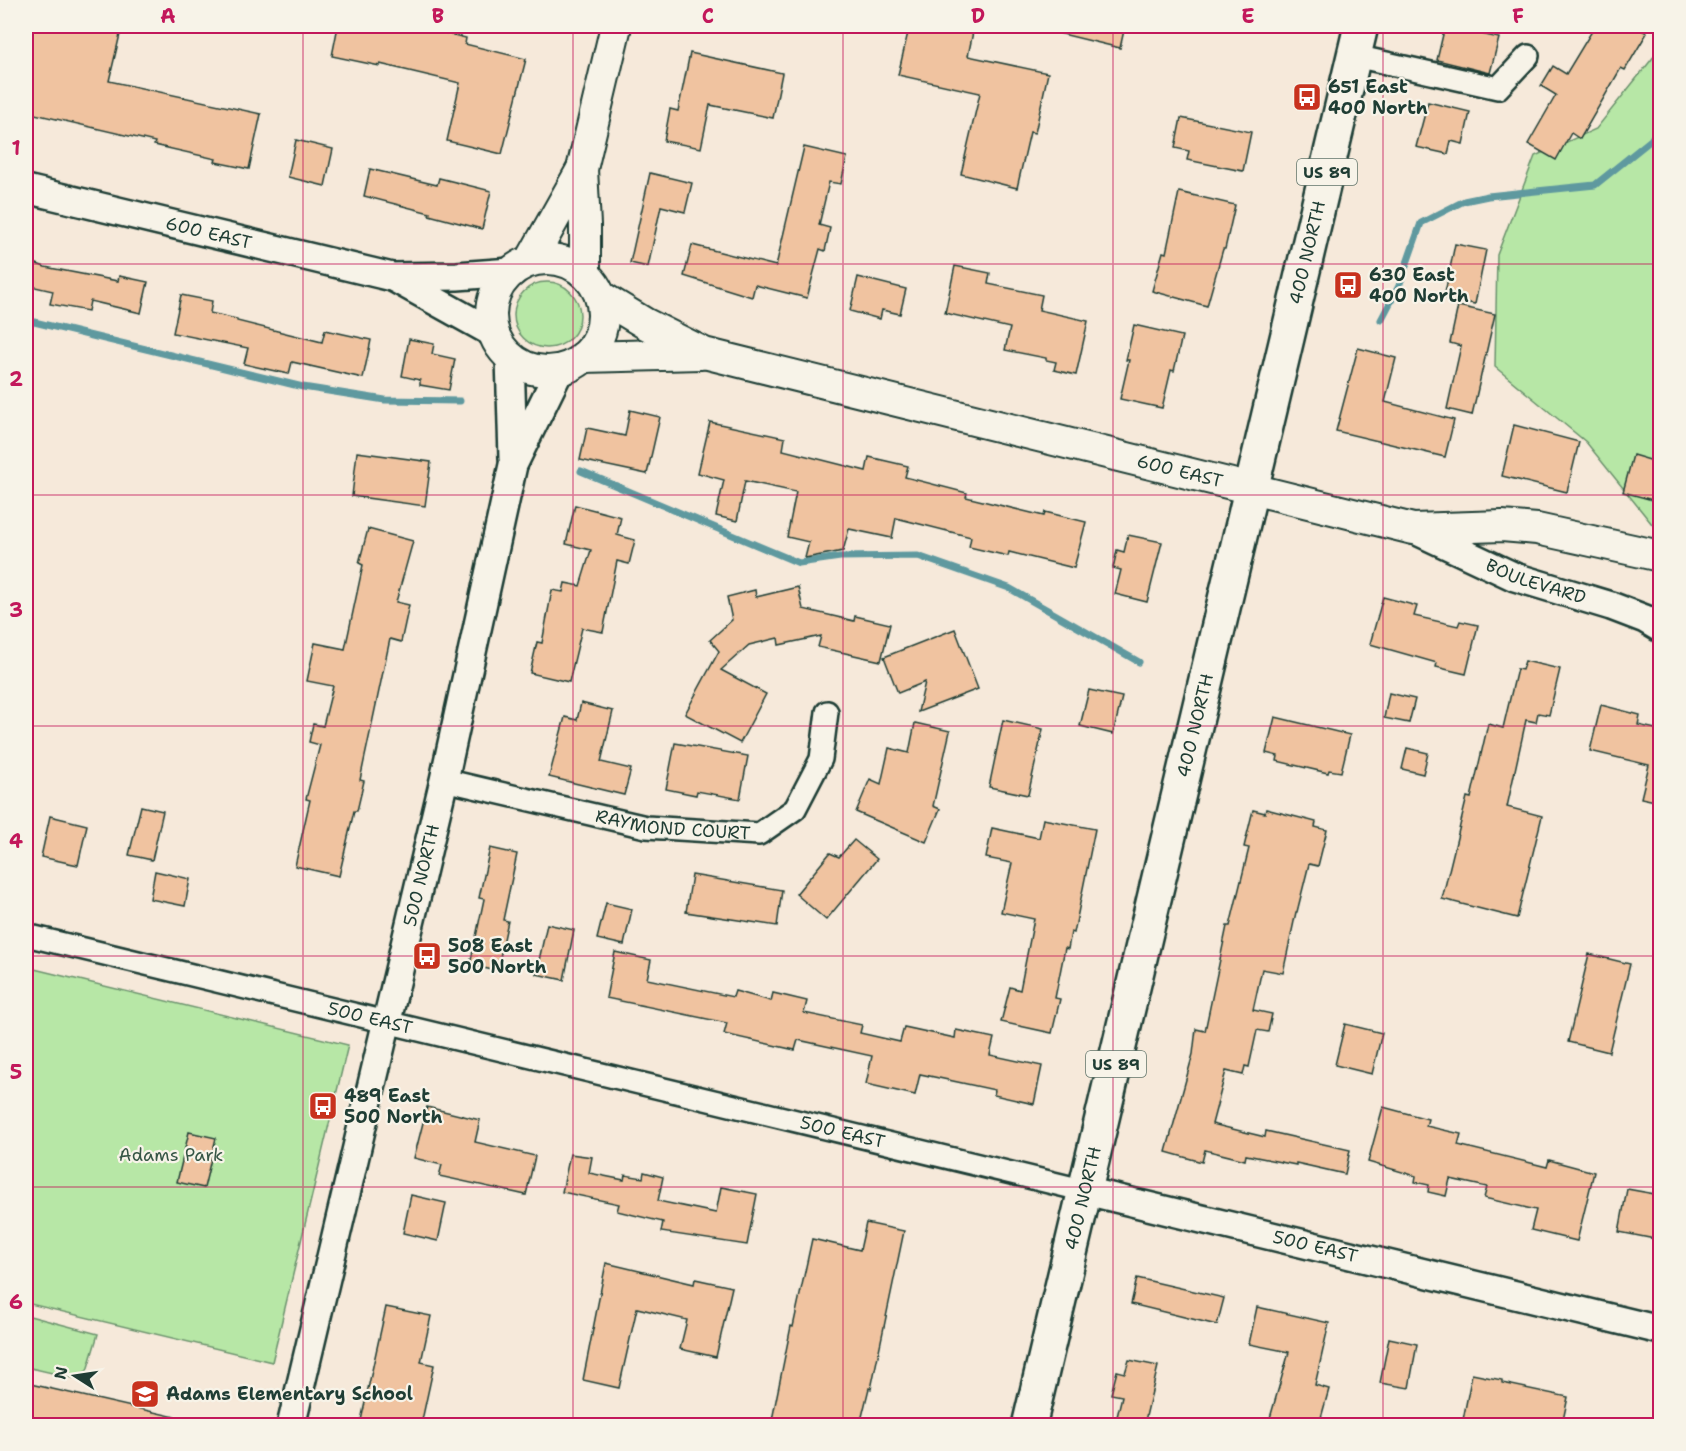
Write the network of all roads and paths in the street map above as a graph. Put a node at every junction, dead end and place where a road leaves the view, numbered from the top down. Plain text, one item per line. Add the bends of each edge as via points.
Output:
1 (616, 26) edge
2 (1358, 41) edge
3 (1528, 57) dead end
4 (582, 168) junction
5 (26, 189) edge
6 (521, 266) junction
7 (392, 277) junction
8 (593, 285) junction
9 (502, 345) junction
10 (704, 354) junction
11 (572, 363) junction
12 (513, 465) junction
13 (1252, 489) junction
14 (1413, 529) junction
15 (1660, 556) edge
16 (1660, 628) edge
17 (827, 712) dead end
18 (444, 780) junction
19 (26, 935) edge
20 (387, 1021) junction
21 (1086, 1191) junction
22 (1660, 1330) edge
23 (291, 1425) edge
24 (1029, 1425) edge

1 - 4 main road
2 - 3 street via 1498,88
2 - 13 main road, 400 NORTH / US 89
4 - 6 main road
4 - 8 main road
5 - 7 street, 600 EAST
6 - 7 street, 600 EAST via 457,276
6 - 8 main road via 557,259 575,266
6 - 9 main road via 495,294 491,315
7 - 9 street, 600 EAST
8 - 10 main road, 600 EAST via 646,324
8 - 11 main road via 602,323 597,341
9 - 11 main road via 527,367 547,371
9 - 12 street, 500 NORTH
10 - 11 main road, 600 EAST
10 - 13 main road, 600 EAST
11 - 12 street, 500 NORTH
12 - 18 street, 500 NORTH
13 - 14 main road, 600 EAST
13 - 21 main road, 400 NORTH / US 89
14 - 15 main road, 600 EAST via 1537,529
14 - 16 street, BOULEVARD via 1515,577 1611,606
17 - 18 street, RAYMOND COURT via 821,759 795,809 759,834 646,827
18 - 20 street, 500 NORTH
19 - 20 street, 500 EAST
20 - 21 street, 500 EAST
20 - 23 street, 500 NORTH
21 - 22 street, 500 EAST
21 - 24 main road, 400 NORTH / US 89

